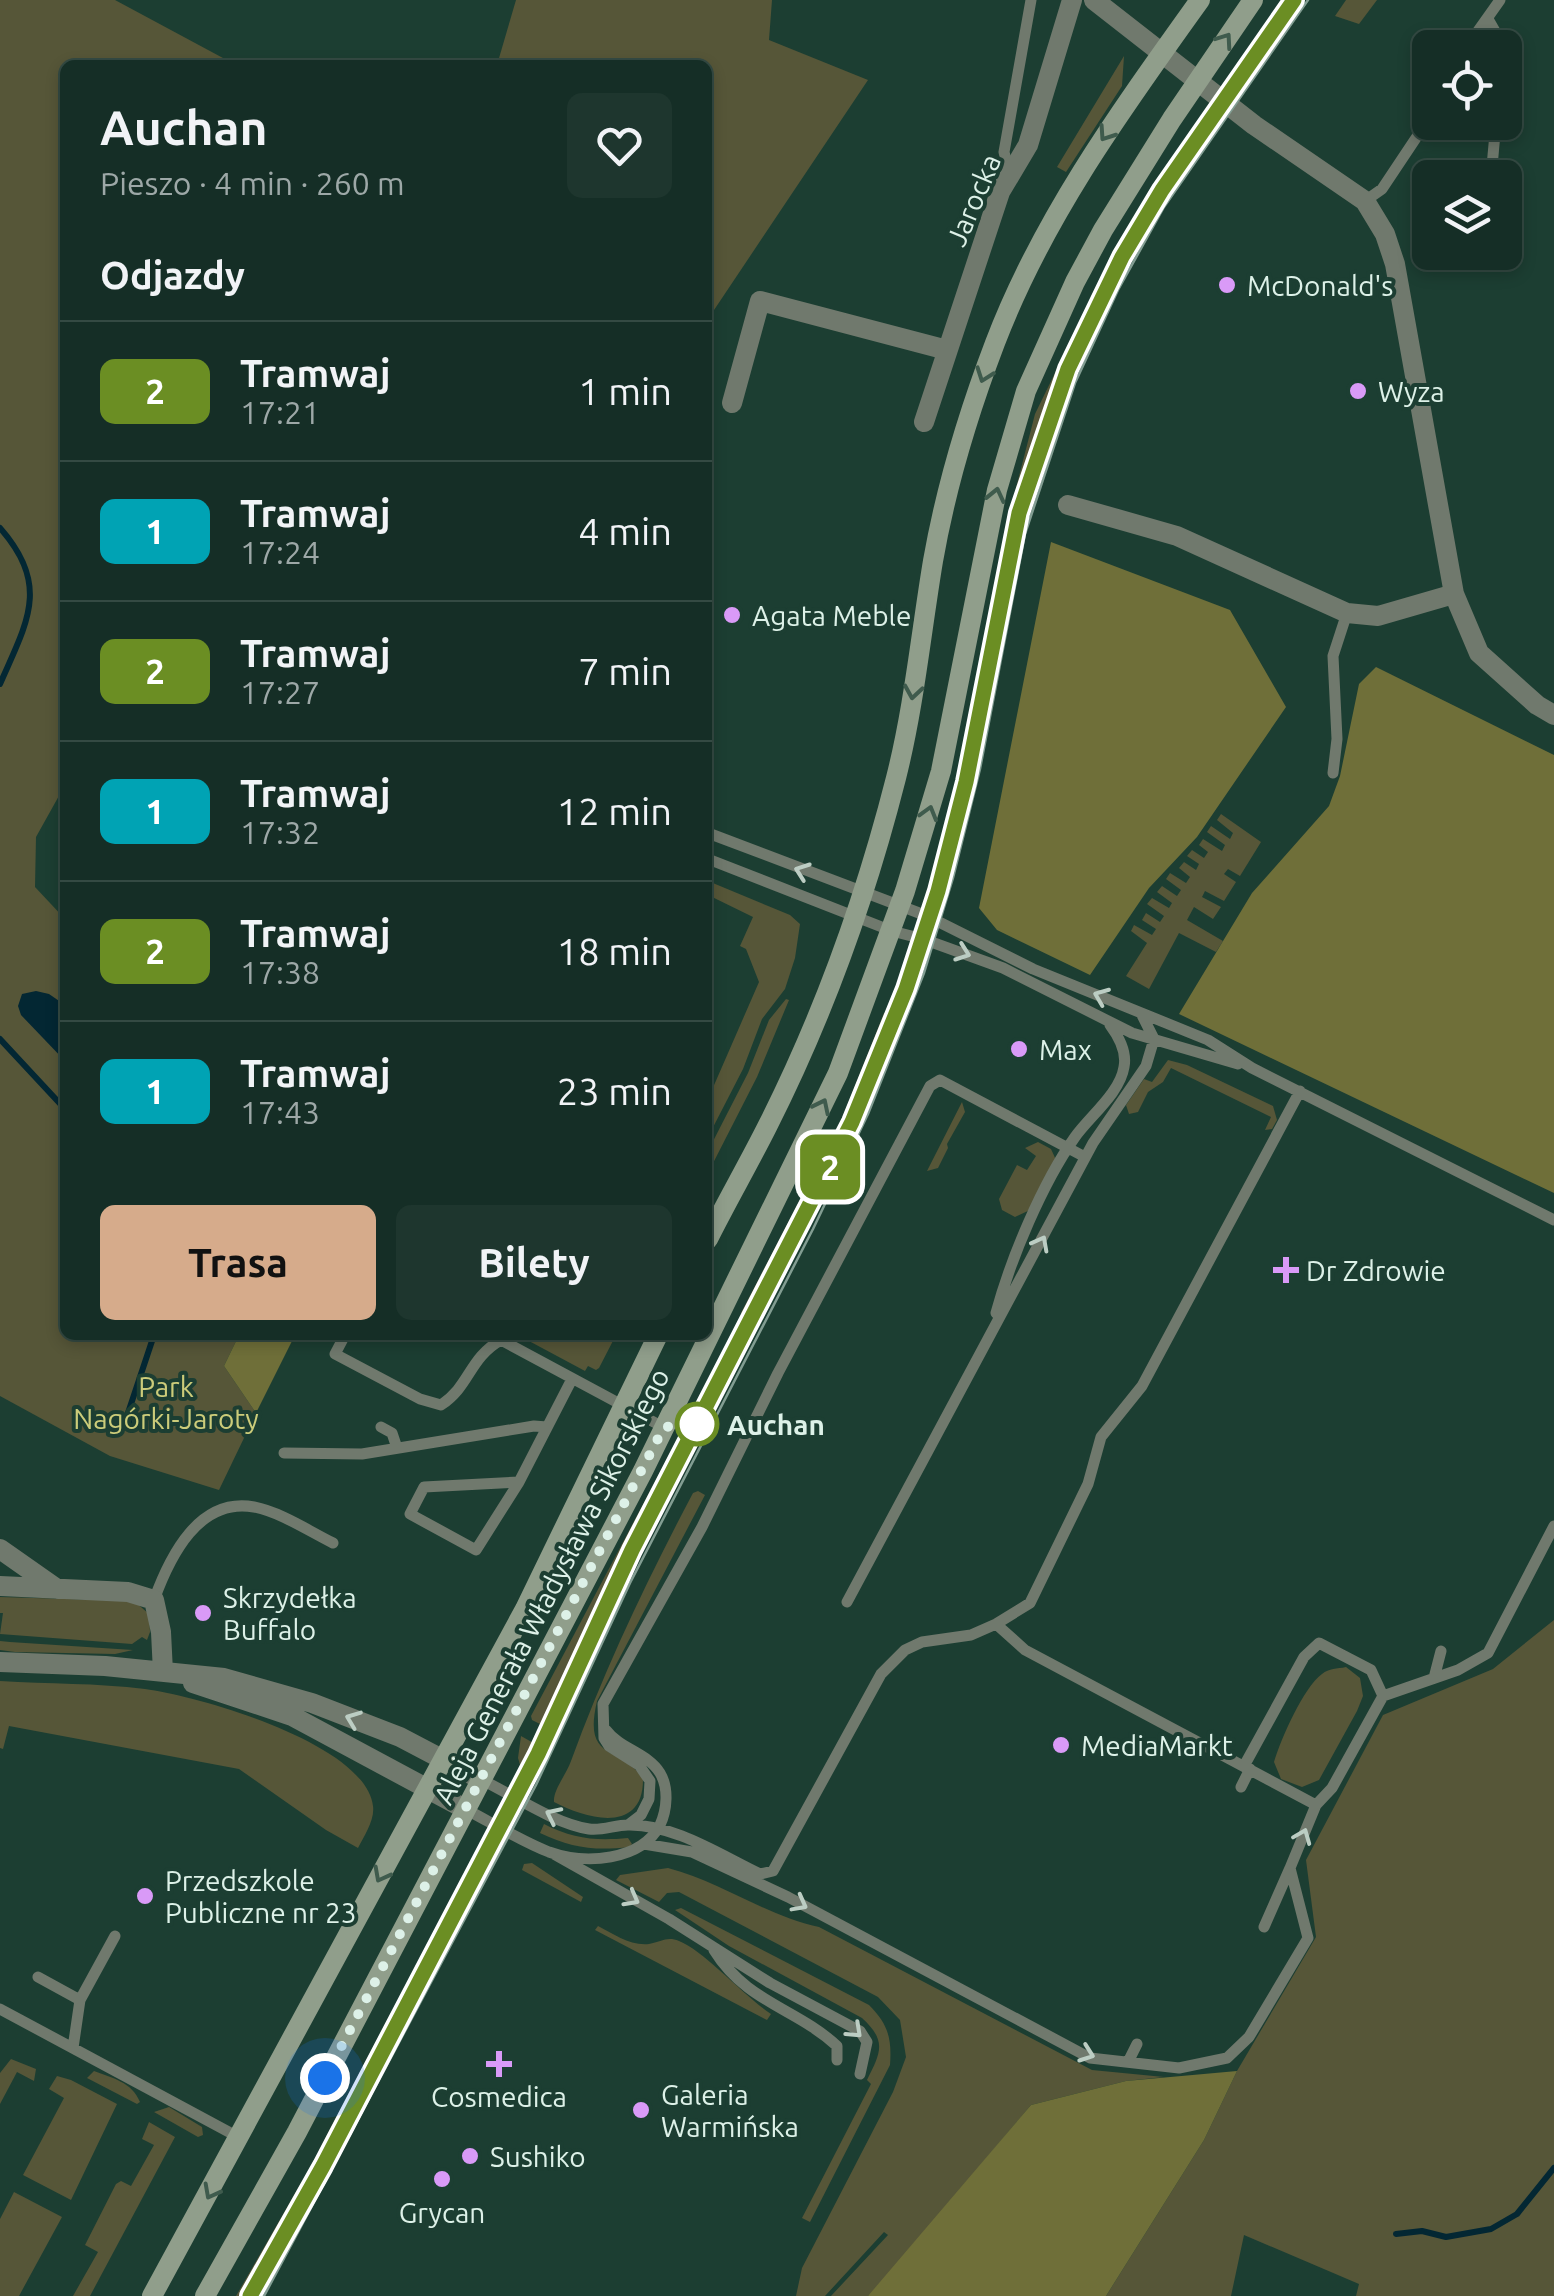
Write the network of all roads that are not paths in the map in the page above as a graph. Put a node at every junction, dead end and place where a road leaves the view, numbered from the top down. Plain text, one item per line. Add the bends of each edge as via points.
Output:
1 (1031, 0) edge
2 (1072, 0) edge
3 (1094, 0) edge
4 (1200, 0) edge
5 (1254, 0) edge
6 (1500, 0) edge
7 (1488, 18) junction
8 (1479, 30) edge
9 (1495, 30) edge
10 (1161, 53) junction
11 (1198, 80) junction
12 (1415, 140) edge
13 (1010, 176) junction
14 (1365, 202) junction
15 (948, 350) junction
16 (732, 403) dead end
17 (924, 422) dead end
18 (1068, 505) dead end
19 (1454, 594) junction
20 (1347, 613) junction
21 (1554, 715) edge
22 (1333, 773) dead end
23 (712, 835) edge
24 (712, 862) edge
25 (861, 892) junction
26 (900, 906) junction
27 (853, 917) junction
28 (892, 931) junction
29 (1136, 1010) junction
30 (1104, 1019) junction
31 (1154, 1040) junction
32 (1252, 1068) junction
33 (1300, 1091) junction
34 (1069, 1148) junction
35 (1085, 1157) junction
36 (1554, 1220) edge
37 (712, 1230) edge
38 (992, 1327) junction
39 (712, 1329) edge
40 (342, 1340) edge
41 (495, 1340) edge
42 (504, 1340) edge
43 (655, 1340) edge
44 (707, 1340) edge
45 (572, 1379) junction
46 (622, 1405) junction
47 (381, 1427) dead end
48 (547, 1427) junction
49 (664, 1427) junction
50 (397, 1448) junction
51 (284, 1453) dead end
52 (519, 1482) junction
53 (1554, 1526) edge
54 (333, 1543) dead end
55 (0, 1549) edge
56 (0, 1586) edge
57 (58, 1589) junction
58 (154, 1600) junction
59 (847, 1602) dead end
60 (996, 1624) junction
61 (1441, 1651) dead end
62 (0, 1662) edge
63 (163, 1672) junction
64 (1434, 1678) junction
65 (1384, 1696) junction
66 (602, 1722) junction
67 (442, 1758) junction
68 (1247, 1768) junction
69 (482, 1780) junction
70 (1241, 1787) dead end
71 (427, 1789) junction
72 (1316, 1804) junction
73 (467, 1810) junction
74 (628, 1825) junction
75 (657, 1830) junction
76 (644, 1844) junction
77 (552, 1854) junction
78 (1290, 1868) junction
79 (1264, 1927) dead end
80 (115, 1936) dead end
81 (712, 1946) junction
82 (38, 1977) dead end
83 (80, 2000) junction
84 (0, 2009) edge
85 (1137, 2044) dead end
86 (73, 2048) junction
87 (836, 2060) dead end
88 (1128, 2062) junction
89 (860, 2074) dead end
90 (240, 2138) junction
91 (152, 2296) edge
92 (206, 2296) edge

1 - 13 lane via 1004,152
2 - 13 street, Jarocka via 1028,145
3 - 10 street
4 - 10 main road
11 -> 5 main road, Aleja Generała Władysława Sikorskiego
6 - 7 lane
7 - 8 lane
7 - 9 lane
10 - 11 street
10 -> 25 main road via 1040,240 996,341 951,477 907,727
11 - 14 street
26 -> 11 main road, Aleja Generała Władysława Sikorskiego via 941,771 993,508 1026,391 1094,246
12 - 14 lane via 1382,189
13 - 15 street, Jarocka
14 - 19 street via 1395,264
15 - 16 street via 760,301
15 - 17 street, Jarocka
18 - 20 street via 1177,536
19 - 20 street via 1378,616
19 - 21 street via 1479,653
20 - 22 lane via 1332,656
25 -> 23 lane
24 - 27 lane
25 - 26 lane
25 - 27 main road
26 - 28 main road, Aleja Generała Władysława Sikorskiego
29 -> 26 lane
27 - 28 lane
27 - 37 main road via 769,1123
28 -> 30 lane via 1003,968
39 -> 28 main road, Aleja Generała Władysława Sikorskiego via 838,1073
29 - 31 lane
29 - 32 lane via 1208,1040
30 - 31 lane
30 - 34 lane via 1120,1039 1124,1071
31 - 32 lane
31 - 35 lane via 1146,1066
32 - 33 lane
33 - 36 lane
33 - 60 lane via 1142,1386 1101,1437 1088,1484 1030,1603
34 - 35 lane
34 - 38 lane via 1005,1278
34 - 66 lane via 940,1080 930,1086 604,1704
38 -> 35 lane
38 - 59 lane
40 - 41 lane via 335,1354 442,1404 456,1396 482,1350
42 - 45 lane
43 - 46 main road, Aleja Generała Władysława Sikorskiego
49 -> 44 main road, Aleja Generała Władysława Sikorskiego
45 - 46 lane
45 - 48 lane
46 - 49 lane
46 - 67 main road, Aleja Generała Władysława Sikorskiego via 525,1609
47 - 50 lane via 392,1433
48 - 50 lane
48 - 52 lane
49 - 69 main road, Aleja Generała Władysława Sikorskiego
50 - 51 lane
52 - 52 lane via 424,1487 410,1514 476,1550
53 - 64 lane via 1488,1653
54 - 58 lane via 258,1508 227,1505 192,1529 167,1563
55 - 57 street
56 - 57 street
57 - 58 street
58 - 63 street
60 - 68 lane via 1025,1650
60 - 75 lane via 922,1642 881,1674 773,1871 760,1874
61 - 64 lane
62 - 63 street
67 -> 63 street via 312,1703 224,1678
63 - 71 street via 292,1716
64 - 65 lane
65 - 68 lane via 1371,1670 1319,1642 1304,1656
65 - 72 lane via 1332,1788
66 - 74 lane via 609,1746 650,1780 649,1799
66 - 75 lane via 660,1774 665,1814
67 - 69 street
67 - 71 main road, Aleja Generała Władysława Sikorskiego
68 - 70 lane
68 - 72 lane
69 - 73 main road, Aleja Generała Władysława Sikorskiego
74 -> 69 lane via 592,1830 570,1824
71 - 73 street
71 -> 90 main road, Aleja Generała Władysława Sikorskiego
78 -> 72 lane
73 - 77 lane
73 - 92 main road, Aleja Generała Władysława Sikorskiego
74 - 75 lane
75 - 76 lane
76 - 77 lane via 598,1858
76 -> 88 lane via 692,1852 1090,2058
77 -> 81 lane
78 - 79 lane
78 - 88 lane via 1308,1938 1250,2037 1227,2058 1180,2068
80 - 83 lane
81 - 87 lane via 725,1968 764,2002 826,2035 837,2046
81 -> 89 lane via 860,2031 867,2042
82 - 83 lane
83 - 86 lane
84 - 86 lane
85 - 88 lane
86 - 90 lane
90 -> 91 main road, Aleja Generała Władysława Sikorskiego

